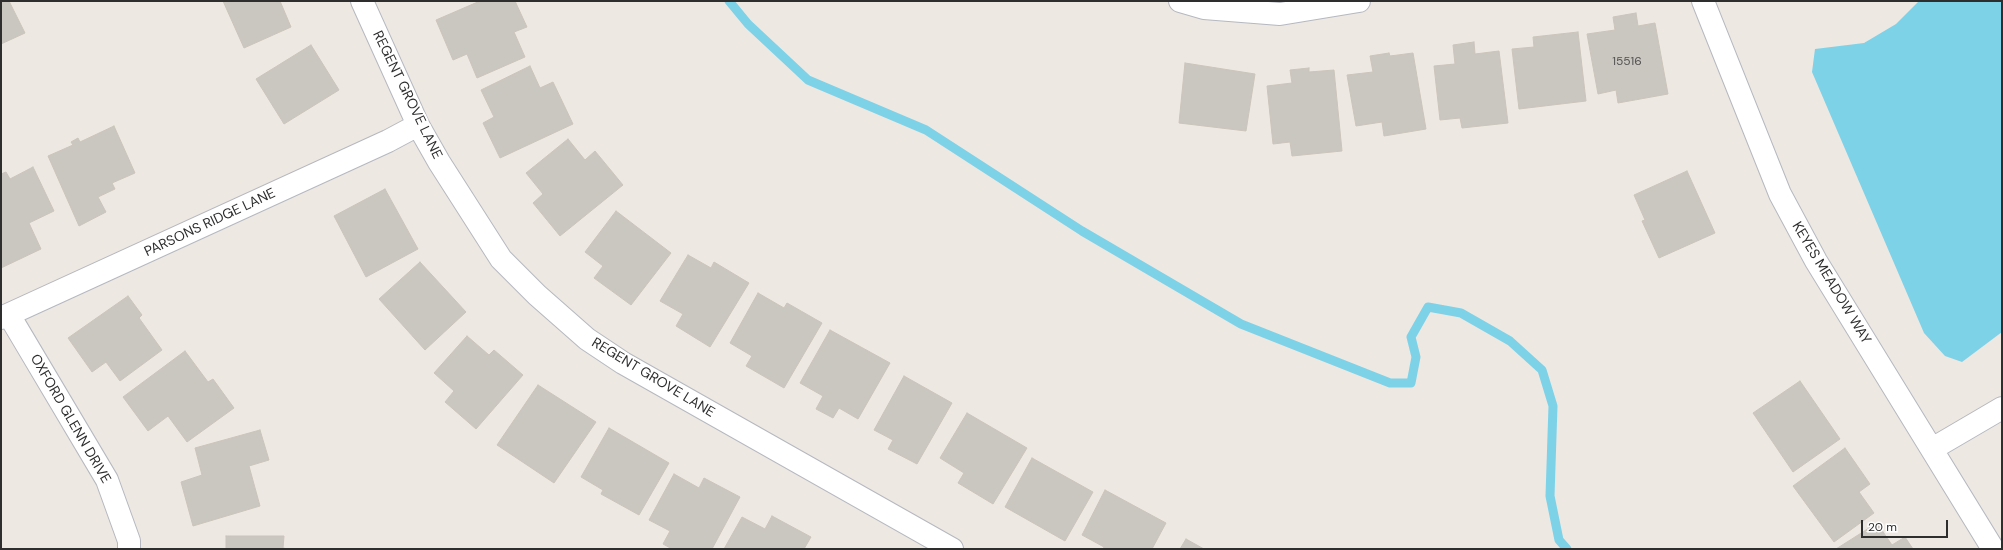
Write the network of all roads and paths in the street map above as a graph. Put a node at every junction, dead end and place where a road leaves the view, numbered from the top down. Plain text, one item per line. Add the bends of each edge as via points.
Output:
1 (362, 1) edge
2 (1180, 1) edge
3 (1359, 1) edge
4 (1703, 1) edge
5 (1279, 8) edge
6 (418, 125) junction
7 (5, 317) edge
8 (2002, 408) edge
9 (1932, 449) junction
10 (128, 549) edge
11 (952, 549) edge
12 (1993, 549) edge

1 - 6 street, REGENT GROVE LANE
2 - 5 street via 1204,8
3 - 5 street
4 - 9 street, KEYES MEADOW WAY via 1780,194 1816,261
6 - 7 street, PARSONS RIDGE LANE
6 - 11 street, REGENT GROVE LANE via 501,259 587,339 665,387
7 - 10 street, OXFORD GLENN DRIVE via 107,480 129,541
8 - 9 street
9 - 12 street, KEYES MEADOW WAY

